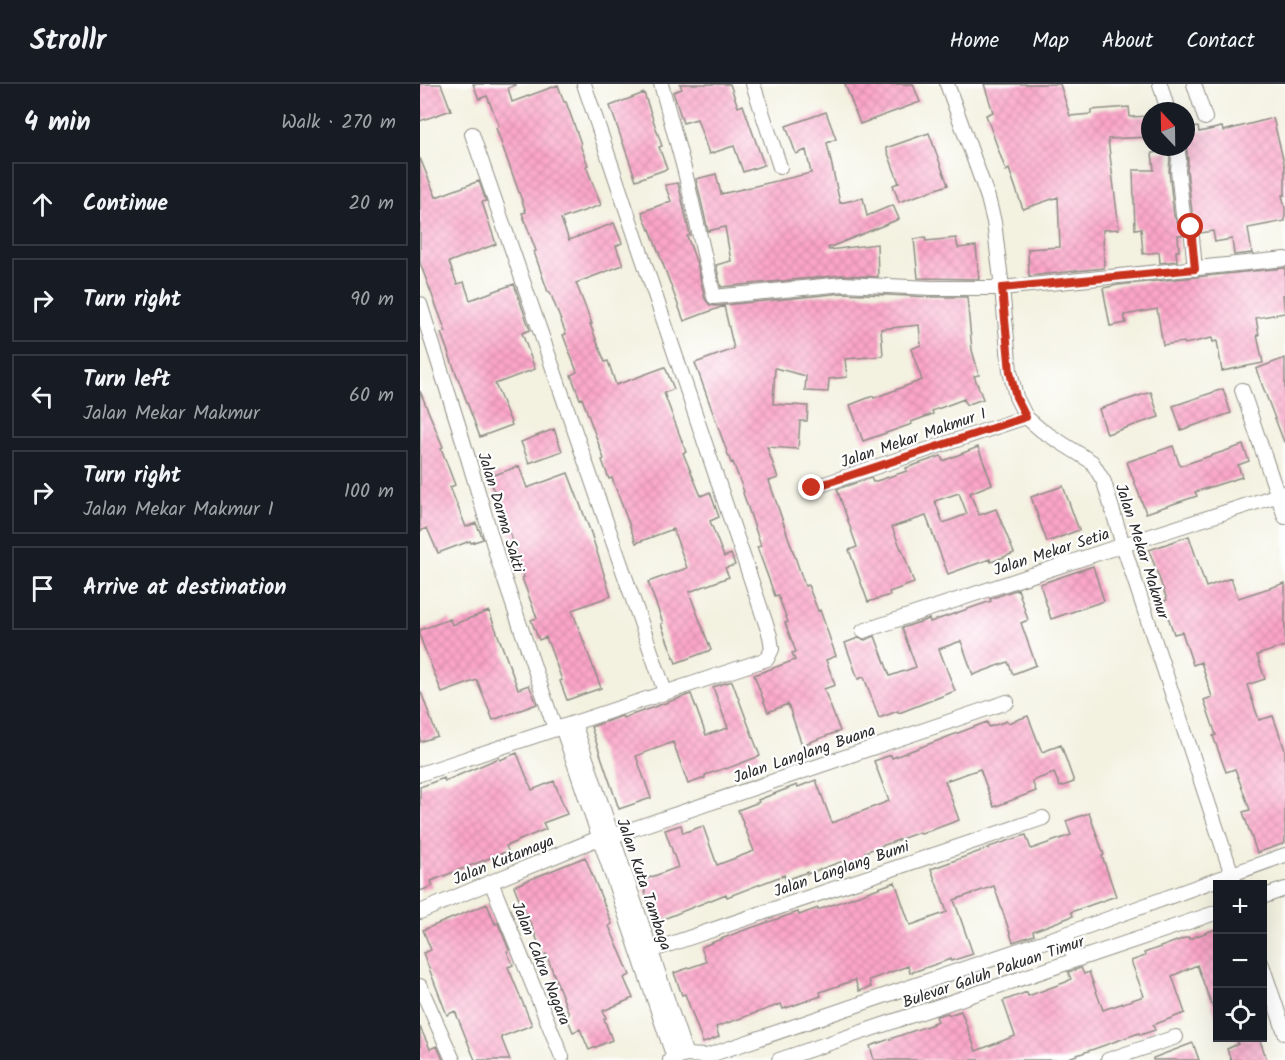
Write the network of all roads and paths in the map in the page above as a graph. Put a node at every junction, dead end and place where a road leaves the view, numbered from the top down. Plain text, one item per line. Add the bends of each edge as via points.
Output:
1 (584, 84) edge
2 (661, 84) edge
3 (753, 84) edge
4 (947, 84) edge
5 (1160, 84) edge
6 (1194, 84) edge
7 (1165, 102) edge
8 (1205, 118) dead end
9 (472, 134) dead end
10 (1179, 156) edge
11 (780, 167) dead end
12 (1285, 259) edge
13 (1195, 269) junction
14 (1002, 288) junction
15 (420, 304) edge
16 (1242, 390) dead end
17 (1026, 417) junction
18 (812, 488) dead end
19 (1281, 495) edge
20 (1285, 517) edge
21 (1123, 545) junction
22 (863, 631) dead end
23 (665, 692) junction
24 (1007, 702) dead end
25 (564, 726) junction
26 (420, 774) edge
27 (1043, 818) dead end
28 (605, 837) junction
29 (1285, 855) edge
30 (1234, 880) edge
31 (491, 882) junction
32 (1213, 886) edge
33 (1285, 889) edge
34 (1267, 896) edge
35 (420, 912) edge
36 (1213, 914) edge
37 (1066, 934) junction
38 (650, 951) junction
39 (1075, 960) junction
40 (1267, 977) edge
41 (420, 986) edge
42 (1285, 1033) edge
43 (1176, 1037) dead end
44 (733, 1046) junction
45 (562, 1057) dead end
46 (676, 1058) edge
47 (453, 1060) edge
48 (737, 1060) edge
49 (779, 1060) edge
50 (1108, 1060) edge

1 - 23 street via 772,649 767,659
2 - 14 street via 714,297 843,284
3 - 11 street
4 - 14 street, Jalan Mekar Makmur via 988,198
5 - 7 street
6 - 8 street
9 - 23 street
10 - 13 street via 1183,215 1191,227
12 - 13 street
13 - 14 street
14 - 17 street, Jalan Mekar Makmur via 1010,372
15 - 25 street, Jalan Darma Sakti via 499,563
16 - 19 street
17 - 18 street, Jalan Mekar Makmur I
17 - 21 street, Jalan Mekar Makmur via 1092,462 1104,482
19 - 20 street
19 - 21 street, Jalan Mekar Setia
21 - 22 street, Jalan Mekar Setia
21 - 30 street, Jalan Mekar Makmur
23 - 25 street
24 - 28 street, Jalan Langlang Buana
25 - 26 street
25 - 28 street, Jalan Kuta Tambaga
27 - 38 street, Jalan Langlang Bumi
28 - 31 street, Jalan Kutamaya
28 - 38 street, Jalan Kuta Tambaga
28 - 46 street, Jalan Kuta Tambaga
29 - 30 street
31 - 35 street, Jalan Kutamaya
31 - 45 street, Jalan Cakra Nagara
32 - 37 street, Bulevar Galuh Pakuan Timur
33 - 34 street
36 - 39 street, Bulevar Galuh Pakuan Timur
37 - 39 street
37 - 44 street, Bulevar Galuh Pakuan Timur
38 - 46 street, Jalan Kuta Tambaga
39 - 49 street, Bulevar Galuh Pakuan Timur
40 - 42 street
41 - 47 street
43 - 50 street
44 - 46 street, Bulevar Galuh Pakuan Timur via 707,1056
44 - 48 street

